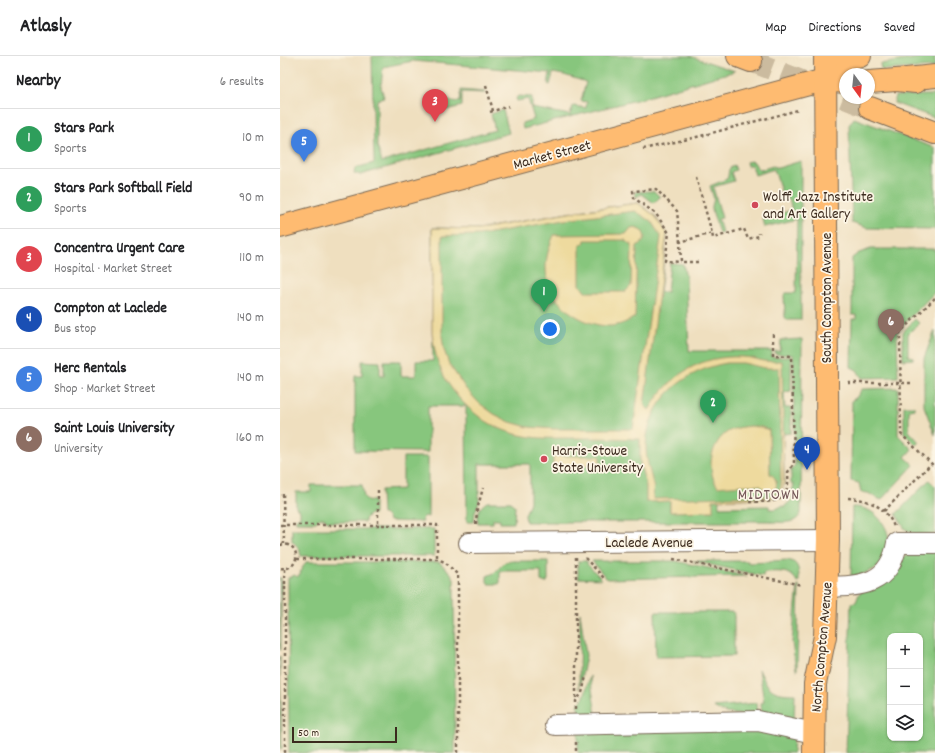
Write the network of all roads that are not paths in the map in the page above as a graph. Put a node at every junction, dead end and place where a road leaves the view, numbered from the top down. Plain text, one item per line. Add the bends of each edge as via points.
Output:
1 (824, 56) edge
2 (860, 56) edge
3 (935, 76) edge
4 (897, 80) junction
5 (835, 81) edge
6 (875, 82) edge
7 (935, 84) edge
8 (870, 108) tunnel mouth
9 (935, 132) edge
10 (280, 227) edge
11 (828, 540) junction
12 (469, 543) dead end
13 (935, 543) edge
14 (826, 587) junction
15 (555, 725) dead end
16 (814, 743) edge

1 - 5 main road, South Compton Avenue
2 - 5 main road, Market Street via 843,62 833,70
3 - 4 main road
4 - 6 main road
4 - 7 main road
5 - 10 main road, Market Street
5 - 11 main road, South Compton Avenue
8 - 9 main road
11 - 12 street, Laclede Avenue
11 - 14 main road, North Compton Avenue
13 - 14 street via 897,543 892,564 877,579 860,586
14 - 16 main road, North Compton Avenue via 825,636 816,684
15 - 16 street via 758,721

